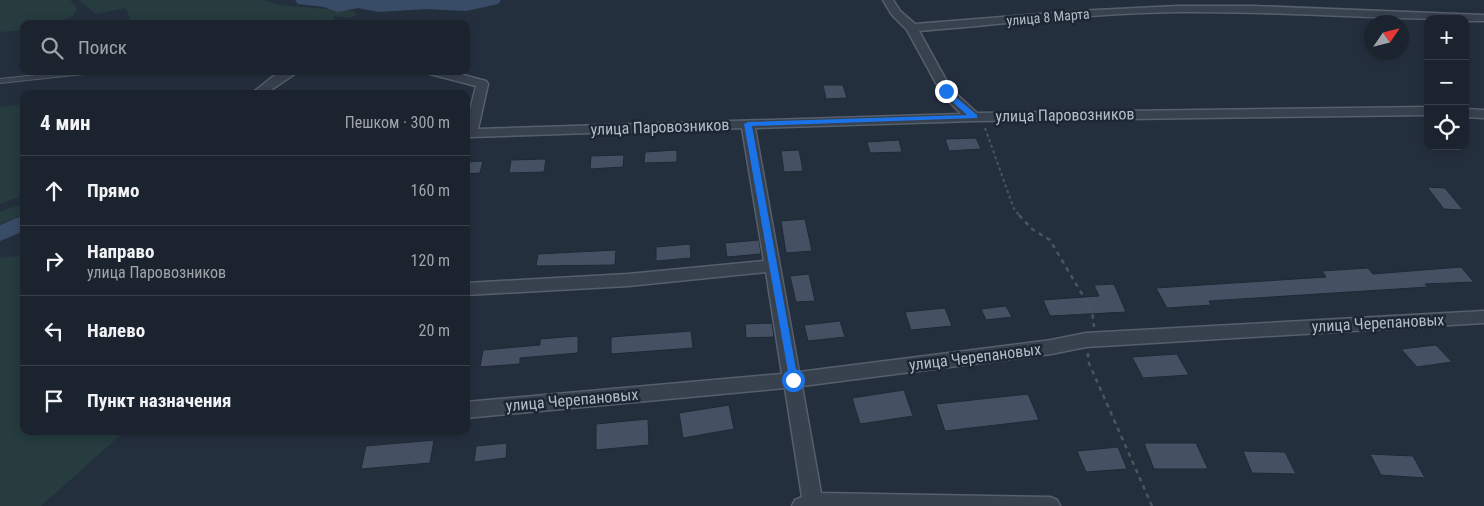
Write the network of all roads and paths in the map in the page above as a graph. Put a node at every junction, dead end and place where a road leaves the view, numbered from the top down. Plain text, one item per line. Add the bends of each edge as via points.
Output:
1 (888, 0) edge
2 (1484, 18) edge
3 (912, 28) junction
4 (56, 75) edge
5 (286, 75) edge
6 (449, 75) edge
7 (0, 81) edge
8 (263, 90) edge
9 (1424, 111) edge
10 (1469, 113) edge
11 (1484, 114) edge
12 (978, 117) junction
13 (748, 124) junction
14 (772, 266) junction
15 (470, 289) edge
16 (1484, 317) edge
17 (1086, 340) junction
18 (793, 380) junction
19 (470, 410) edge
20 (808, 504) edge
21 (1050, 506) edge
22 (1152, 506) edge

1 - 3 street
2 - 3 street, улица 8 Марта via 1178,9
3 - 12 street via 946,91 962,108
4 - 7 lane
5 - 8 street
6 - 13 street, улица Паровозников via 482,84 471,133
9 - 12 street, улица Паровозников
10 - 11 street
12 - 13 street, улица Паровозников
12 - 17 path via 1014,209 1032,229 1050,240 1092,311 1094,326
13 - 14 street
14 - 15 street via 628,280
14 - 18 street
16 - 17 street, улица Черепановых
17 - 18 street, улица Черепановых
17 - 22 path via 1088,361
18 - 19 street, улица Черепановых
18 - 20 street
20 - 21 street

